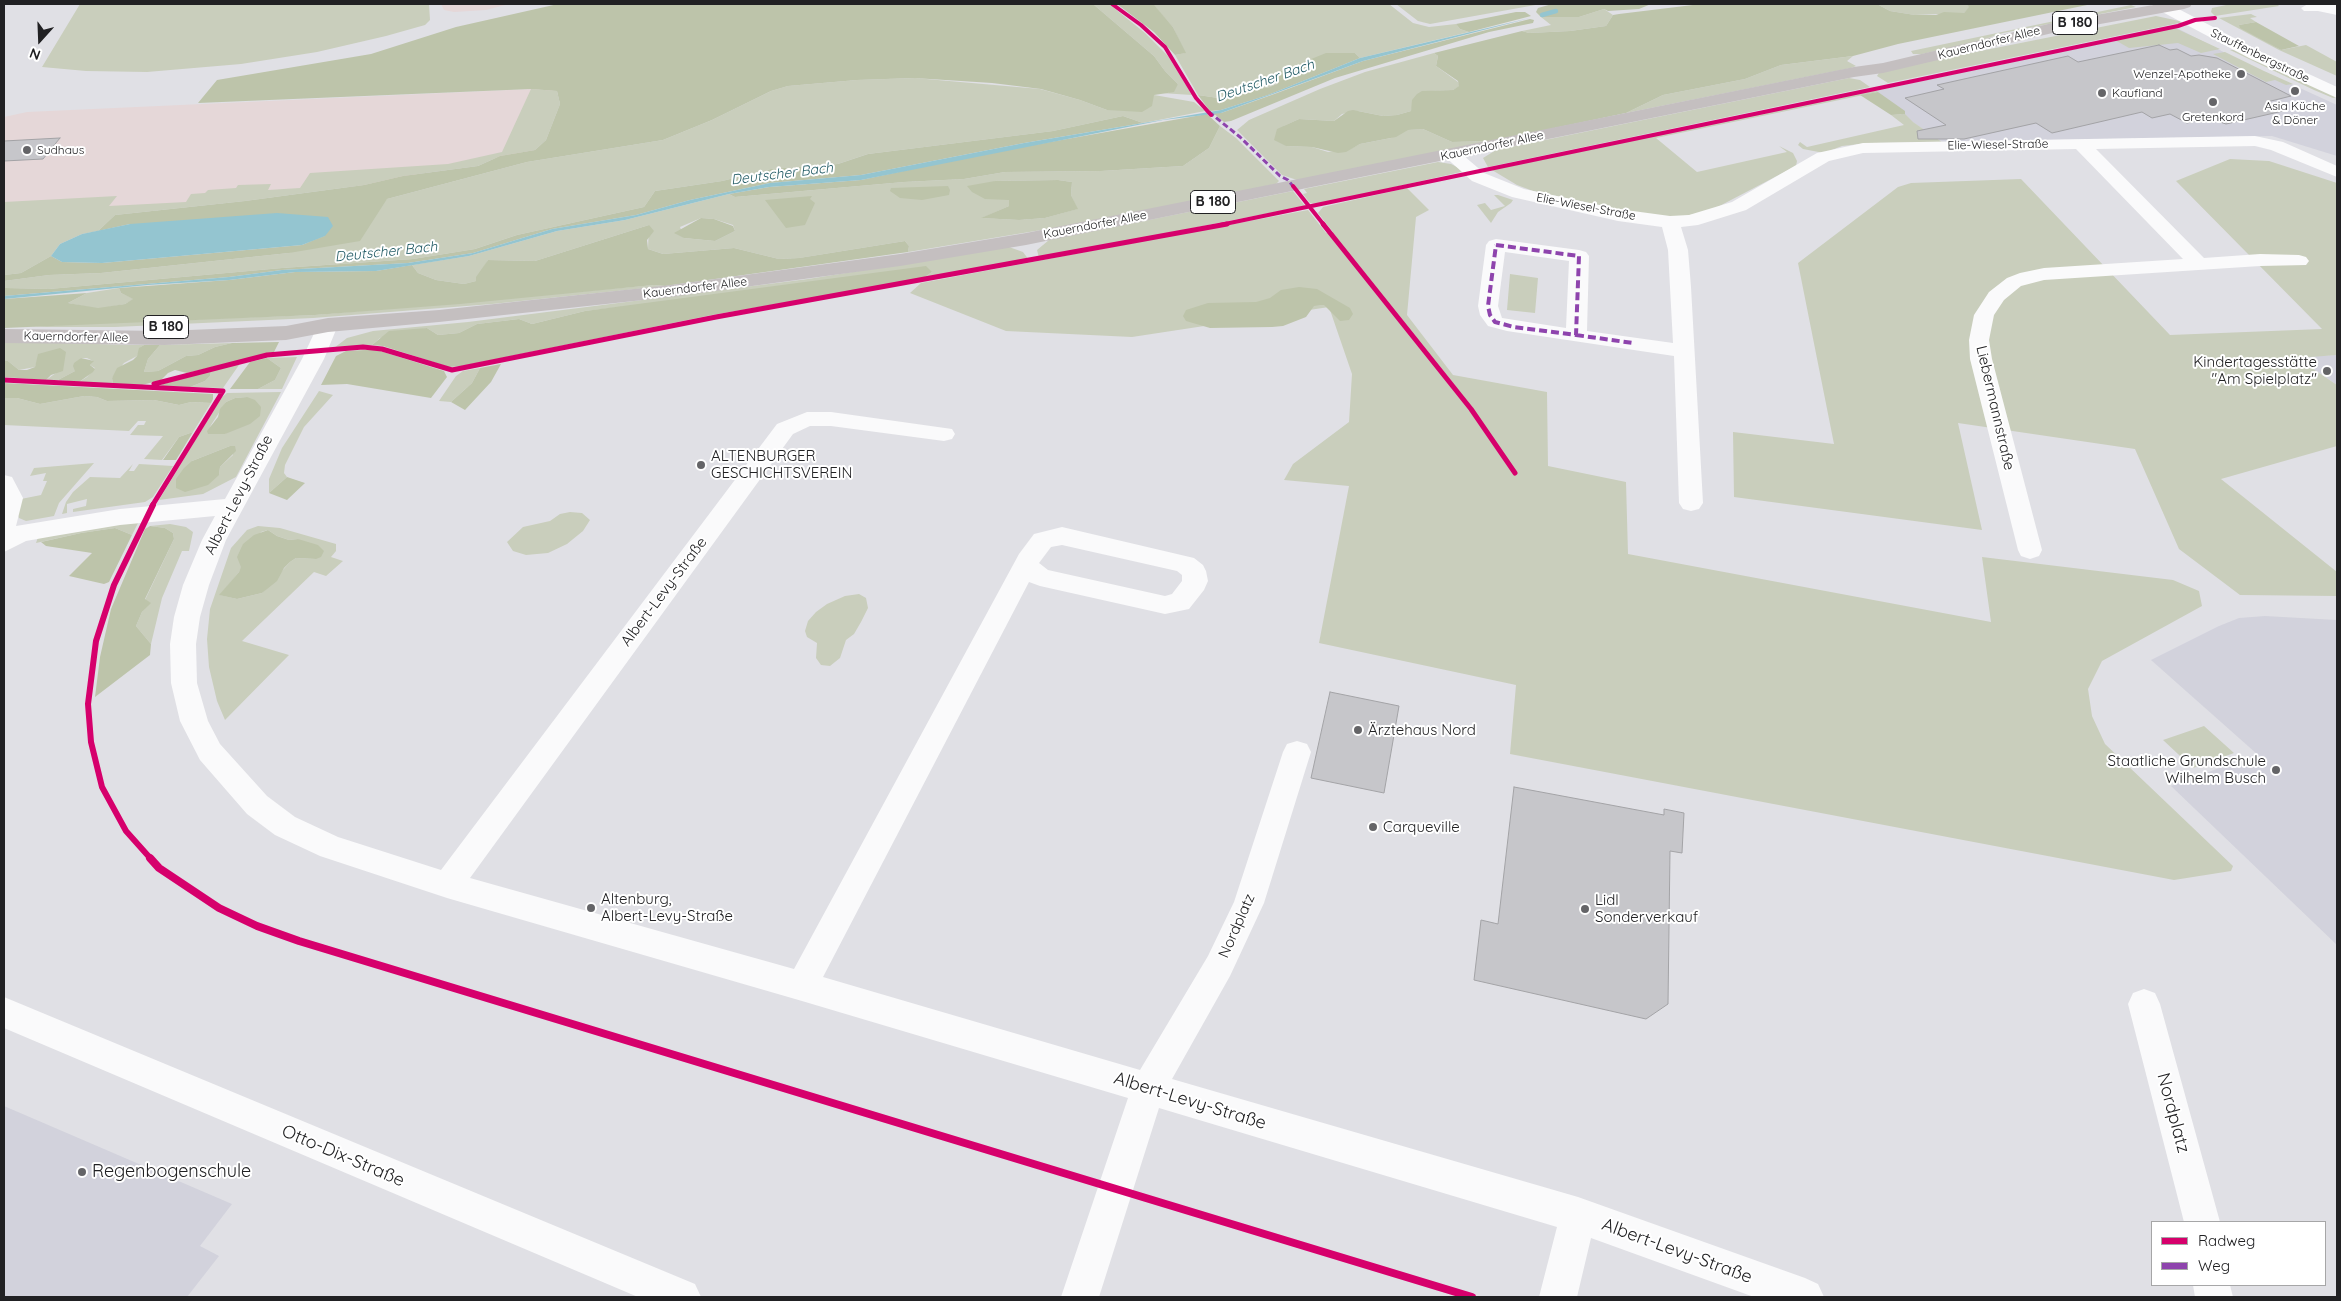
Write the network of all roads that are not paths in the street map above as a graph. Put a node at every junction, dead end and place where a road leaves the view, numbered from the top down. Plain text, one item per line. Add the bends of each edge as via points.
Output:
1 (2118, 4) edge
2 (2184, 4) edge
3 (2170, 5) edge
4 (2309, 8) dead end
5 (2337, 10) edge
6 (1945, 37) dead end
7 (1906, 46) dead end
8 (1854, 72) junction
9 (2337, 84) edge
10 (2337, 93) edge
11 (2080, 144) junction
12 (1459, 152) junction
13 (2337, 172) edge
14 (1670, 222) junction
15 (2299, 261) dead end
16 (2199, 264) junction
17 (328, 325) junction
18 (4, 332) edge
19 (1576, 335) junction
20 (4, 336) edge
21 (1684, 351) junction
22 (944, 434) dead end
23 (4, 483) edge
24 (1691, 503) dead end
25 (233, 506) junction
26 (4, 526) edge
27 (4, 543) edge
28 (2030, 550) dead end
29 (1026, 566) junction
30 (1297, 752) dead end
31 (447, 885) junction
32 (802, 986) junction
33 (2144, 1004) dead end
34 (4, 1012) edge
35 (1148, 1088) junction
36 (1578, 1215) junction
37 (2202, 1221) edge
38 (682, 1297) edge
39 (1080, 1297) edge
40 (1558, 1297) edge
41 (1804, 1297) edge

1 - 6 main road, Kauerndorfer Allee / B 180
2 - 3 main road, Kauerndorfer Allee / B 180
3 - 8 main road, Kauerndorfer Allee / B 180
3 - 9 street, Stauffenbergstraße
3 - 10 street, Stauffenbergstraße via 2255,55
4 - 5 street via 2318,6
7 - 8 main road, Kauerndorfer Allee / B 180
8 - 12 main road, Kauerndorfer Allee / B 180
11 - 13 street, Elie-Wiesel-Straße via 2255,141 2277,146
11 - 14 street, Elie-Wiesel-Straße via 1853,149 1814,162 1740,206 1691,221
11 - 16 street
12 - 14 street, Elie-Wiesel-Straße via 1478,177 1504,187 1568,205
12 - 17 main road, Kauerndorfer Allee / B 180 via 1026,239 890,261 671,291
14 - 21 street via 1678,250
15 - 16 street, Liebermannstraße
16 - 28 street, Liebermannstraße via 2027,277 2014,282 1996,296 1984,315 1979,340 1981,359
17 - 18 main road, Kauerndorfer Allee / B 180 via 290,322
17 - 20 main road, Kauerndorfer Allee / B 180 via 286,333 228,336
17 - 25 street, Albert-Levy-Straße via 317,352
19 - 19 street via 1495,322 1488,306 1496,246 1579,256
19 - 21 street
21 - 24 street
22 - 31 street, Albert-Levy-Straße via 831,419 807,420 785,429
23 - 26 street via 11,498
25 - 27 street via 68,524 19,534
25 - 31 street, Albert-Levy-Straße via 214,540 196,585 183,644 184,683 194,721 210,752 257,805 285,826 330,847
29 - 29 street via 1040,577 1165,605 1180,602 1195,582 1194,571 1185,564 1062,536 1043,540
29 - 32 street
30 - 35 street, Nordplatz via 1249,903 1219,966
31 - 32 street, Albert-Levy-Straße
32 - 35 street, Albert-Levy-Straße
33 - 37 street, Nordplatz
34 - 38 street, Otto-Dix-Straße
35 - 36 street, Albert-Levy-Straße
35 - 39 street
36 - 40 street
36 - 41 street, Albert-Levy-Straße

